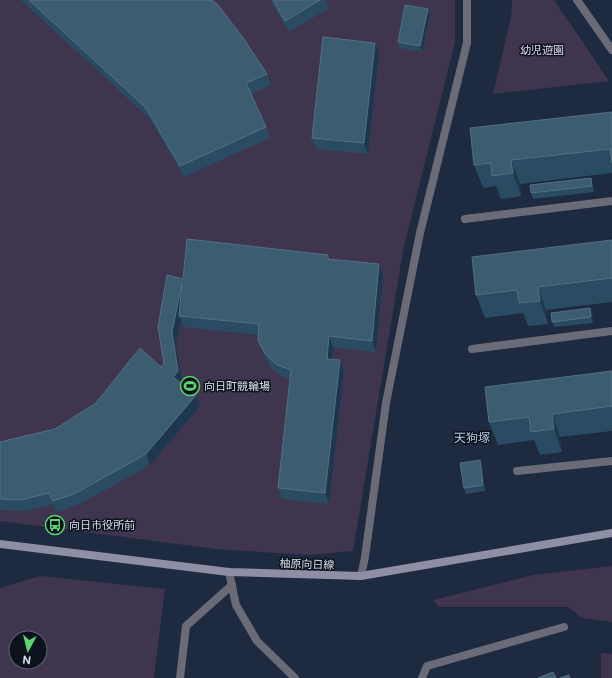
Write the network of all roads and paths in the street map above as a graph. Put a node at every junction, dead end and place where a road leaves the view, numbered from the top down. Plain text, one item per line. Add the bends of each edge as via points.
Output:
1 (467, 0) edge
2 (576, 0) edge
3 (612, 50) edge
4 (612, 201) edge
5 (465, 219) dead end
6 (612, 331) edge
7 (472, 349) dead end
8 (612, 461) edge
9 (517, 471) dead end
10 (612, 533) edge
11 (0, 544) edge
12 (229, 572) junction
13 (361, 576) junction
14 (232, 585) junction
15 (564, 627) dead end
16 (180, 678) edge
17 (295, 678) edge
18 (422, 678) edge

1 - 13 street via 467,43 420,233 386,403 366,557
2 - 3 street
4 - 5 street
6 - 7 street
8 - 9 street
10 - 13 main road, 柚原向日線
11 - 12 main road, 柚原向日線
12 - 13 main road, 柚原向日線
12 - 14 street
14 - 16 street via 186,626
14 - 17 street via 236,605 257,641
15 - 18 street via 427,666

